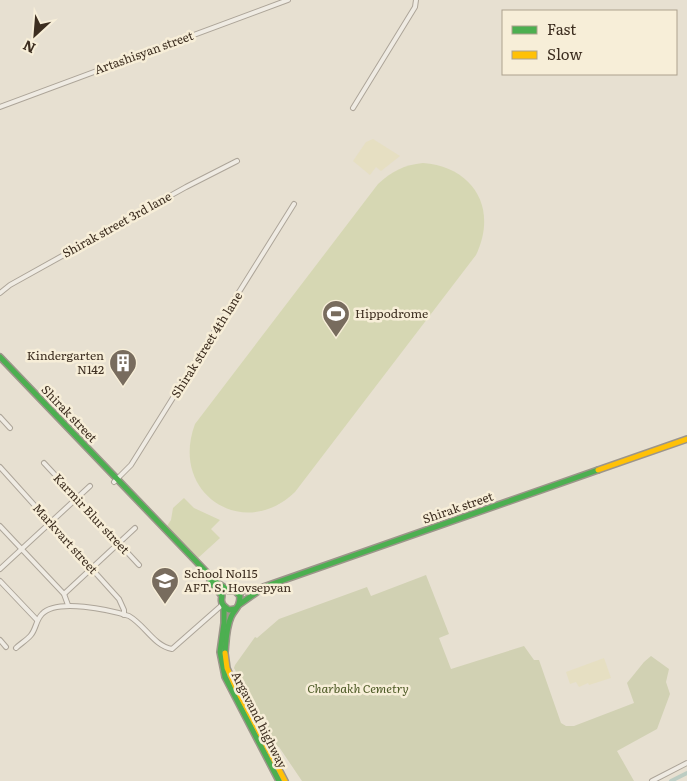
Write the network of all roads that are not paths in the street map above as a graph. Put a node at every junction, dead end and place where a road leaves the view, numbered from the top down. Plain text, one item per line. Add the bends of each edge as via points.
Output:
1 (288, 0) edge
2 (416, 0) edge
3 (0, 107) edge
4 (353, 108) dead end
5 (237, 161) dead end
6 (294, 204) dead end
7 (0, 294) edge
8 (0, 356) edge
9 (0, 362) edge
10 (0, 417) edge
11 (10, 428) dead end
12 (687, 440) edge
13 (44, 463) dead end
14 (0, 467) edge
15 (116, 480) junction
16 (90, 486) dead end
17 (78, 499) junction
18 (50, 524) junction
19 (0, 526) edge
20 (135, 528) dead end
21 (118, 543) junction
22 (22, 550) junction
23 (139, 565) dead end
24 (0, 569) edge
25 (92, 569) junction
26 (0, 581) edge
27 (229, 590) junction
28 (235, 591) junction
29 (64, 594) junction
30 (222, 596) junction
31 (240, 604) junction
32 (68, 605) junction
33 (223, 606) junction
34 (235, 609) junction
35 (124, 615) junction
36 (37, 620) junction
37 (0, 640) edge
38 (6, 647) dead end
39 (16, 648) dead end
40 (687, 763) edge
41 (279, 781) edge
42 (285, 781) edge
43 (652, 781) edge

1 - 3 street, Artashisyan street
2 - 4 street via 416,7
5 - 7 street, Shirak street 3rd lane via 10,285
6 - 15 street, Shirak street 4th lane via 136,457
8 - 15 main road, Shirak street
9 - 15 main road, Shirak street
10 - 11 street
12 - 28 main road, Shirak street via 255,590
12 - 31 main road, Shirak street via 256,592
13 - 17 street, Karmir Blur street
14 - 18 street, Markvart street
15 - 27 main road, Shirak street via 215,582
15 - 30 main road, Shirak street
16 - 17 street
17 - 18 street
17 - 21 street, Karmir Blur street
18 - 22 street
18 - 25 street, Markvart street
19 - 22 street
20 - 21 street
21 - 23 street, Karmir Blur street
21 - 25 street
22 - 24 street
22 - 29 street
25 - 29 street
25 - 35 street, Markvart street via 119,599
26 - 36 street
27 - 28 main road, Shirak street
27 - 30 main road
28 - 31 main road via 240,596
29 - 32 street
30 - 33 main road
31 - 34 main road, Shirak street
32 - 35 street
32 - 36 street via 46,610
33 - 34 main road
33 - 35 street via 172,649 161,645 136,620
33 - 41 main road, Argavand highway via 220,652 225,677
34 - 42 main road, Argavand highway via 226,639 227,668
36 - 39 street via 31,635
37 - 38 street
40 - 43 street

